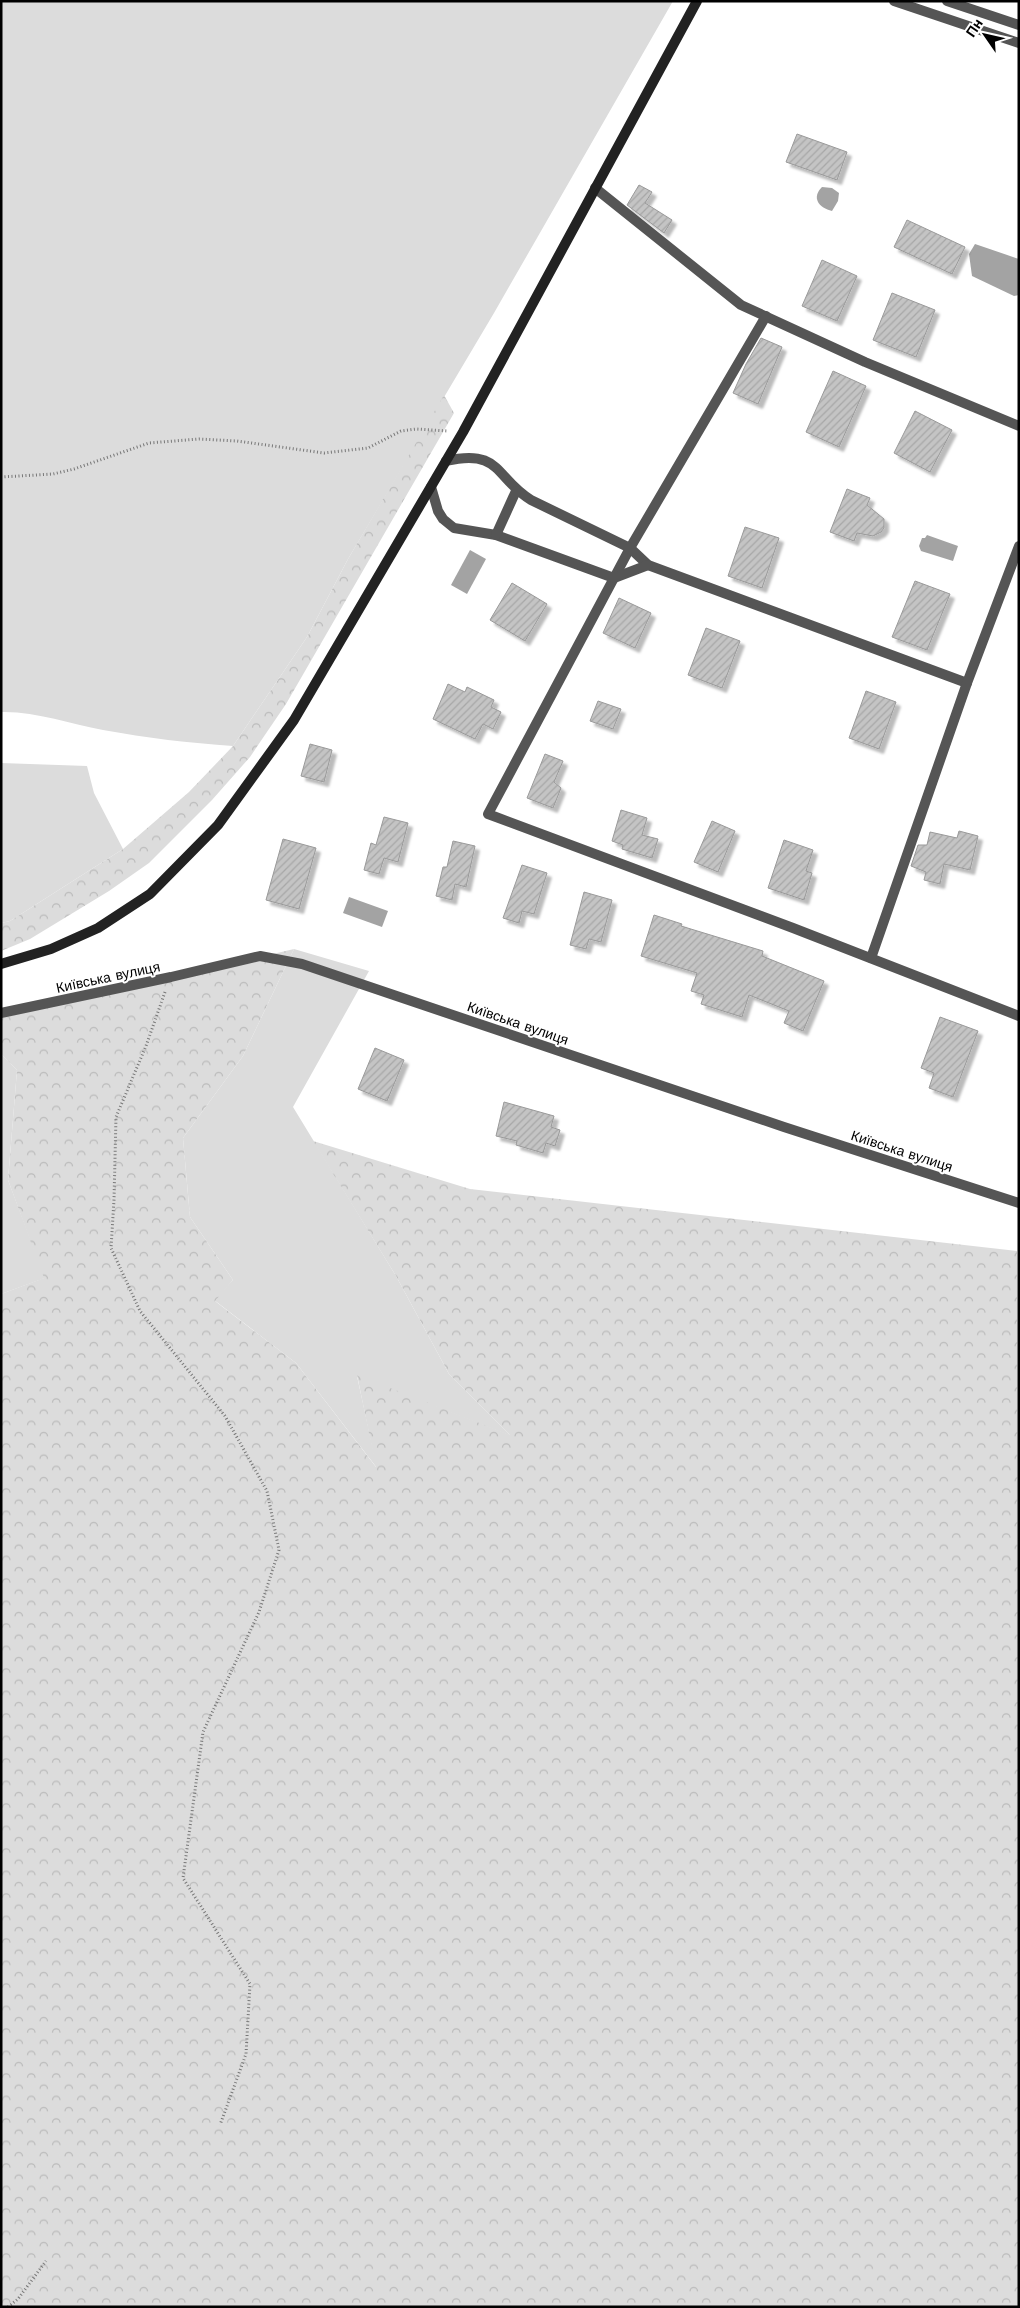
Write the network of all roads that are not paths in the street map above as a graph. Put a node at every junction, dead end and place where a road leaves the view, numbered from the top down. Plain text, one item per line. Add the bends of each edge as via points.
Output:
1 (697, 1) edge
2 (894, 1) edge
3 (947, 1) edge
4 (1019, 25) edge
5 (1019, 43) edge
6 (595, 188) junction
7 (766, 316) junction
8 (1019, 426) edge
9 (446, 461) junction
10 (431, 487) junction
11 (516, 491) junction
12 (496, 535) junction
13 (1019, 546) edge
14 (630, 548) junction
15 (648, 565) junction
16 (614, 578) junction
17 (967, 683) junction
18 (871, 958) junction
19 (1, 964) edge
20 (1, 1013) edge
21 (1019, 1016) edge
22 (1019, 1203) edge

1 - 6 main road
2 - 5 street
3 - 4 street
6 - 7 street via 741,305
6 - 9 main road
7 - 8 street
7 - 14 street
9 - 10 main road
9 - 11 street via 482,459 504,474
10 - 12 street via 443,519 454,528
10 - 19 main road via 294,720 218,825 150,894 98,928 51,949
11 - 12 street
11 - 14 street
12 - 16 street
13 - 17 street
14 - 15 street
14 - 16 street
15 - 16 street
15 - 17 street
16 - 18 street via 488,814
17 - 18 street
18 - 21 street
20 - 22 street, Київська вулиця via 260,956 302,964

